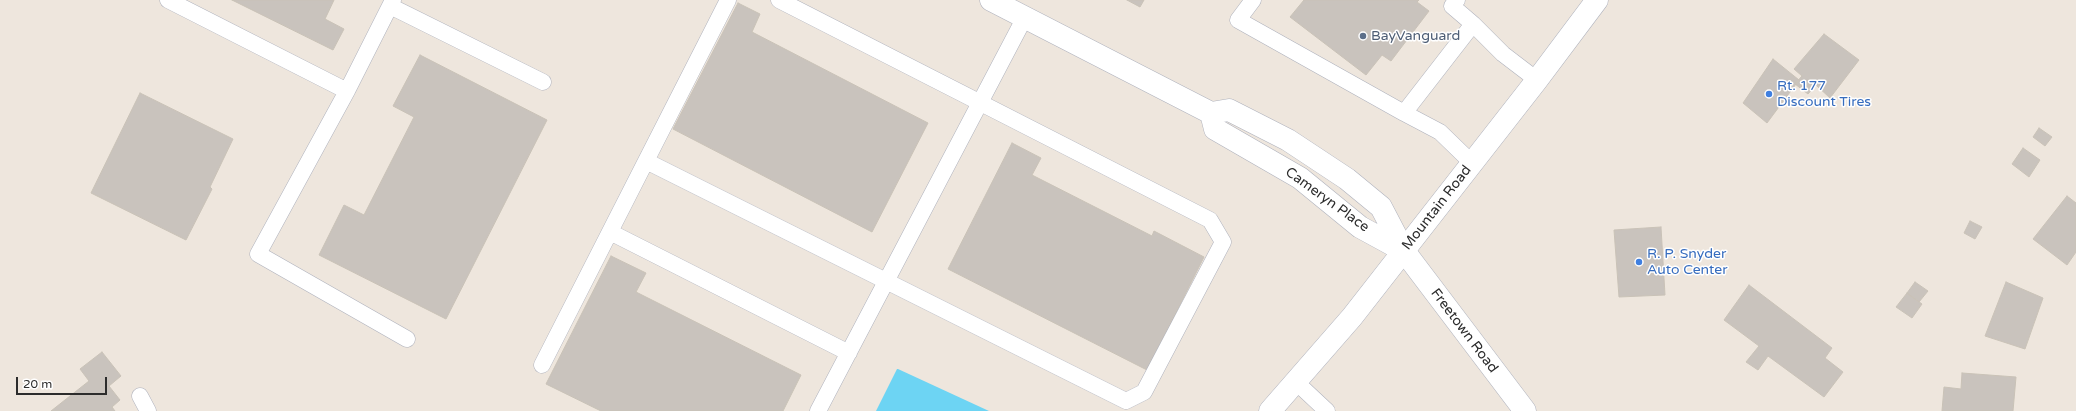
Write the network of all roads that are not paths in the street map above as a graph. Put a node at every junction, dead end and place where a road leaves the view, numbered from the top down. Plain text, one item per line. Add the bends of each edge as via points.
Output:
1 (168, 0) edge
2 (728, 0) edge
3 (779, 0) edge
4 (991, 0) edge
5 (1253, 0) edge
6 (1596, 0) edge
7 (1451, 2) edge
8 (391, 3) edge
9 (1025, 17) junction
10 (1473, 24) junction
11 (1537, 80) junction
12 (544, 82) dead end
13 (347, 90) junction
14 (980, 104) junction
15 (1211, 113) junction
16 (1404, 113) junction
17 (646, 161) junction
18 (1472, 163) junction
19 (610, 232) junction
20 (1404, 251) junction
21 (887, 280) junction
22 (407, 338) dead end
23 (849, 352) junction
24 (542, 366) dead end
25 (1296, 382) junction
26 (140, 396) dead end
27 (148, 411) edge
28 (818, 411) edge
29 (1270, 411) edge
30 (1327, 411) edge
31 (1524, 411) edge

1 - 13 lane
2 - 17 lane
3 - 14 lane
4 - 9 street
5 - 16 lane via 1238,20
6 - 11 street, Mountain Road
7 - 10 lane
8 - 12 lane
8 - 13 lane
9 - 14 lane
9 - 15 street
10 - 11 lane via 1503,54
10 - 16 lane
11 - 18 street, Mountain Road
13 - 22 lane via 258,254
14 - 21 lane
14 - 21 lane via 1210,220 1224,242 1144,392 1126,401
15 - 20 street, Cameryn Place via 1215,129 1300,178 1360,227
15 - 20 street, Cameryn Place via 1229,110 1288,140 1346,179 1381,206
16 - 18 lane via 1440,132
17 - 19 lane
17 - 21 lane
18 - 20 street, Mountain Road
19 - 23 lane
19 - 24 lane
20 - 25 street, Mountain Road
20 - 31 street, Freetown Road
21 - 23 lane
23 - 28 lane
25 - 29 street, Mountain Road
25 - 30 lane
26 - 27 lane

